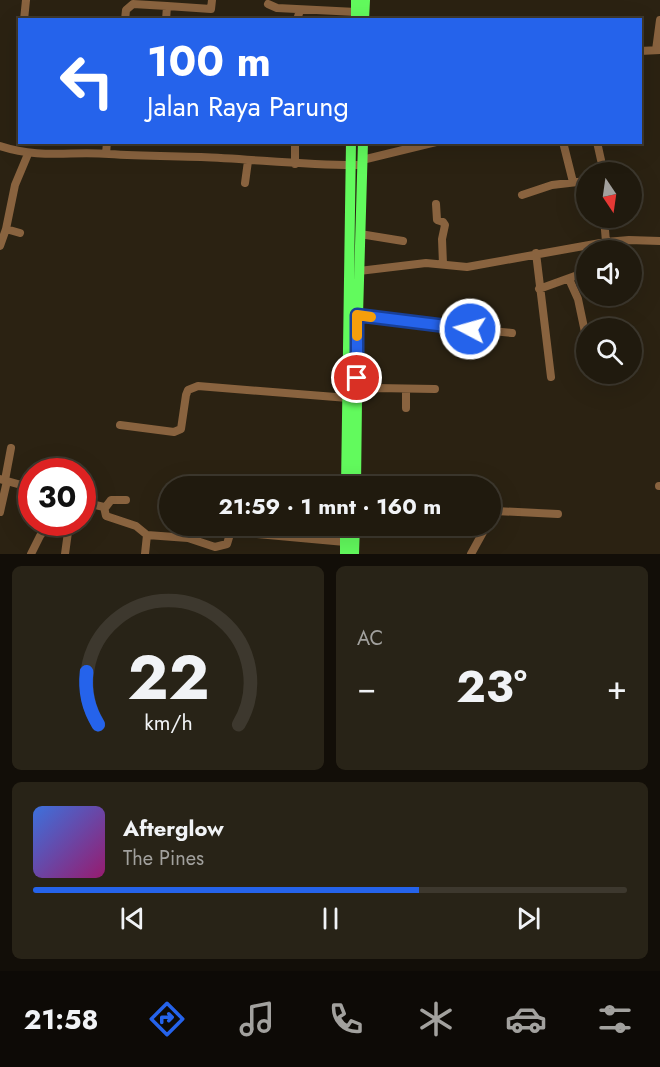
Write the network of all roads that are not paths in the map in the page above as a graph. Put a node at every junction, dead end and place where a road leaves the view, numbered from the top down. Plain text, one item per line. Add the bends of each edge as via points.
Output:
1 (26, 0) edge
2 (365, 0) edge
3 (139, 2) edge
4 (211, 4) edge
5 (268, 4) dead end
6 (167, 6) junction
7 (300, 10) junction
8 (358, 13) edge
9 (24, 18) edge
10 (125, 18) edge
11 (166, 18) edge
12 (298, 18) edge
13 (660, 20) edge
14 (658, 50) edge
15 (642, 51) edge
16 (108, 144) edge
17 (296, 144) edge
18 (351, 144) edge
19 (363, 144) edge
20 (429, 144) edge
21 (563, 144) edge
22 (597, 144) edge
23 (0, 146) edge
24 (28, 154) junction
25 (106, 154) junction
26 (601, 160) dead end
27 (248, 161) junction
28 (362, 163) junction
29 (295, 164) junction
30 (350, 165) junction
31 (573, 182) junction
32 (576, 182) edge
33 (245, 183) dead end
34 (522, 195) dead end
35 (436, 204) dead end
36 (6, 229) junction
37 (20, 232) dead end
38 (360, 234) junction
39 (642, 240) edge
40 (402, 241) dead end
41 (660, 241) edge
42 (0, 246) edge
43 (576, 247) edge
44 (536, 253) junction
45 (443, 264) junction
46 (359, 271) junction
47 (576, 276) edge
48 (569, 279) junction
49 (539, 289) junction
50 (357, 315) junction
51 (582, 318) edge
52 (512, 333) dead end
53 (551, 377) dead end
54 (435, 389) dead end
55 (406, 390) junction
56 (352, 398) junction
57 (406, 408) dead end
58 (120, 425) dead end
59 (11, 448) dead end
60 (347, 476) edge
61 (356, 476) edge
62 (4, 480) edge
63 (126, 500) dead end
64 (96, 506) edge
65 (105, 508) junction
66 (501, 511) edge
67 (0, 512) edge
68 (558, 514) dead end
69 (147, 535) junction
70 (40, 536) edge
71 (67, 536) edge
72 (345, 536) edge
73 (355, 536) edge
74 (481, 536) edge
75 (345, 542) junction
76 (32, 554) edge
77 (65, 554) edge
78 (145, 554) edge
79 (345, 554) edge
80 (354, 554) edge
81 (471, 554) edge

1 - 9 street
2 - 8 highway
3 - 6 street
3 - 10 street via 129,6
4 - 6 street
5 - 7 street
6 - 11 street
7 - 8 street
7 - 12 street
13 - 14 street
14 - 15 street
16 - 25 street
17 - 29 street
18 - 30 highway
19 - 28 highway
20 - 28 street
21 - 31 street
22 - 26 street
23 - 24 street
24 - 25 street
24 - 36 street via 15,185
25 - 27 street
27 - 29 street
27 - 33 street
28 - 30 street
28 - 38 highway
29 - 30 street
30 - 56 highway
31 - 32 street
31 - 34 street
35 - 45 street via 437,220 446,225
36 - 37 street
36 - 42 street
38 - 40 street
38 - 46 highway
39 - 41 street
43 - 44 street
44 - 45 street via 481,265
44 - 49 street
45 - 46 street
46 - 50 highway
47 - 48 street
48 - 49 street
48 - 51 street
49 - 53 street
50 - 52 street
50 - 56 highway
54 - 55 street
55 - 56 street via 376,388
55 - 57 street
56 - 58 street via 198,386 188,390 179,431
56 - 60 highway
56 - 61 highway
59 - 62 street
62 - 67 street
63 - 65 street via 111,500
64 - 65 street
65 - 69 street via 106,516 136,526
66 - 68 street
69 - 75 street via 189,538 215,547 224,546 235,532
69 - 78 street
70 - 76 street
71 - 77 street
72 - 75 highway
73 - 80 highway
74 - 81 street
75 - 79 highway

